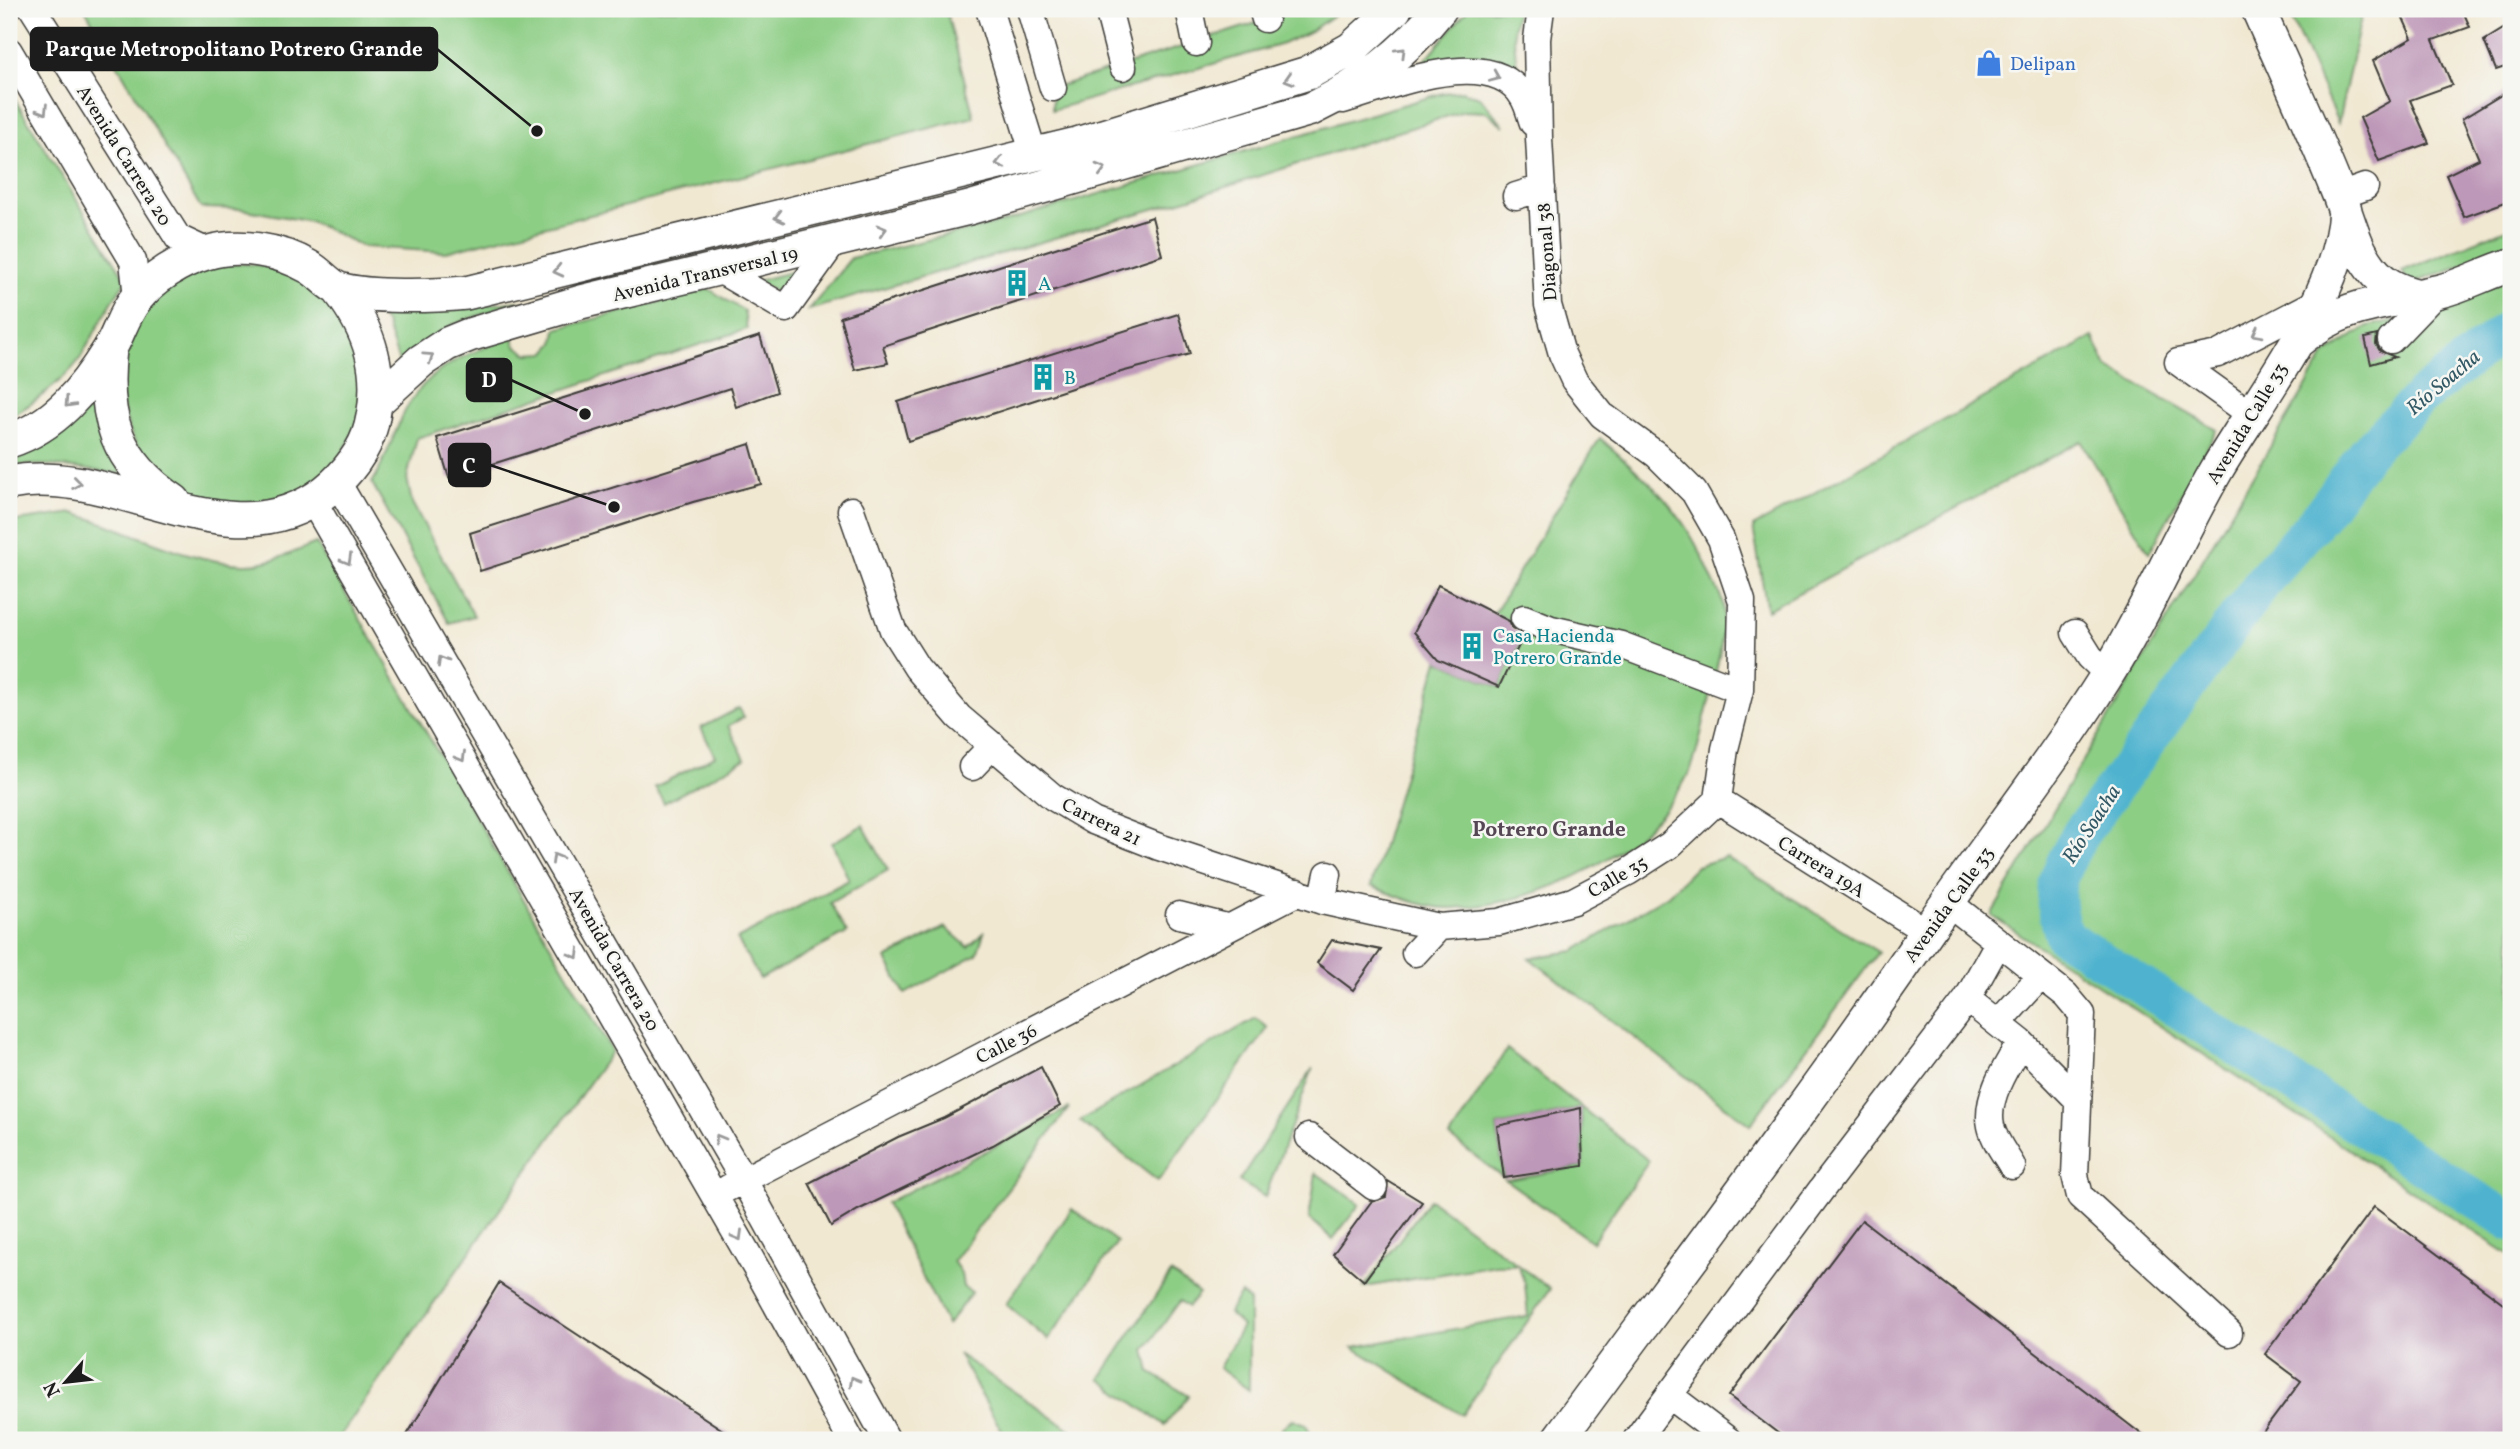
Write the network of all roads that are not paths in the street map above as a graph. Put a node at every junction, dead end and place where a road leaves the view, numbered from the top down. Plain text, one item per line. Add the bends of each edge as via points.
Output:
1 (33, 9) edge
2 (989, 9) edge
3 (1030, 9) edge
4 (1108, 9) edge
5 (1189, 9) edge
6 (1395, 9) edge
7 (1440, 9) edge
8 (1541, 9) edge
9 (2258, 9) edge
10 (1196, 43) dead end
11 (9, 51) edge
12 (1123, 67) dead end
13 (1053, 88) dead end
14 (1311, 109) junction
15 (1539, 138) junction
16 (1034, 155) junction
17 (1542, 188) junction
18 (1517, 196) dead end
19 (2350, 198) junction
20 (834, 243) junction
21 (208, 252) junction
22 (2511, 265) edge
23 (716, 268) junction
24 (338, 289) junction
25 (2426, 293) junction
26 (137, 297) junction
27 (2317, 302) junction
28 (2391, 340) dead end
29 (2296, 342) junction
30 (110, 348) junction
31 (377, 401) junction
32 (2249, 413) junction
33 (9, 441) edge
34 (9, 483) edge
35 (325, 491) junction
36 (184, 508) junction
37 (850, 510) dead end
38 (1524, 618) dead end
39 (2075, 633) dead end
40 (2108, 674) junction
41 (1740, 690) junction
42 (993, 746) junction
43 (972, 768) dead end
44 (1718, 800) junction
45 (1328, 874) dead end
46 (1310, 897) junction
47 (1949, 903) junction
48 (1179, 915) dead end
49 (1499, 922) joint
50 (1227, 927) junction
51 (1438, 927) junction
52 (1927, 932) junction
53 (1998, 943) junction
54 (1415, 953) dead end
55 (2040, 977) junction
56 (1967, 999) junction
57 (1999, 1022) junction
58 (2021, 1042) junction
59 (2078, 1100) junction
60 (1309, 1137) dead end
61 (2012, 1166) dead end
62 (743, 1179) junction
63 (1374, 1186) dead end
64 (714, 1195) junction
65 (2229, 1333) dead end
66 (1669, 1395) junction
67 (851, 1440) edge
68 (887, 1440) edge
69 (1558, 1440) edge
70 (1636, 1440) edge
71 (1728, 1440) edge

1 - 21 street, Avenida Carrera 20 via 177,238
2 - 16 street
3 - 13 street
4 - 12 street
5 - 10 street
6 -> 16 main road, Avenida Transversal 19 via 1350,49 1308,73
14 -> 7 main road, Avenida Transversal 19 via 1346,93 1390,62
8 - 15 street, Diagonal 38 via 1536,39
9 - 19 main road
11 -> 26 street via 133,261
14 -> 15 street, Diagonal 38 via 1439,73 1474,69 1506,81 1522,96
20 -> 14 main road, Avenida Transversal 19
15 - 17 street, Diagonal 38
16 -> 24 main road, Avenida Transversal 19 via 466,293 414,296
17 - 18 street
17 - 41 street, Diagonal 38 via 1548,305 1562,354 1574,380 1602,415 1657,455 1693,492 1721,540 1742,601
19 - 25 main road via 2355,240 2371,268 2393,289
19 - 27 main road, Avenida Calle 33 via 2343,238
20 - 23 main road, Avenida Transversal 19
20 - 23 street via 786,309
21 - 24 main road via 243,248 277,253 310,267
21 - 26 main road via 169,269
22 - 25 main road
31 -> 23 main road, Avenida Transversal 19 via 421,361 469,335
24 - 31 main road via 370,340 377,370
25 - 28 street
25 - 29 main road via 2365,305 2328,320
26 - 30 main road
27 - 29 main road, Avenida Calle 33
27 -> 32 street via 2218,354 2178,362
29 - 32 main road, Avenida Calle 33
30 -> 33 main road via 71,403 47,423
30 - 36 main road via 106,386 111,424 127,458 153,487
31 - 35 main road via 356,458
32 - 40 main road, Avenida Calle 33
34 -> 36 main road via 56,480
35 - 36 main road via 283,515 250,521 217,519
62 -> 35 street, Avenida Carrera 20
35 -> 64 street, Avenida Carrera 20
37 - 42 street, Carrera 21 via 893,630 917,668 959,717
38 - 41 street via 1621,645
39 - 40 street
40 - 47 main road, Avenida Calle 33
41 - 44 street, Diagonal 38
42 - 43 street
42 - 46 street, Carrera 21 via 1053,797 1093,821 1159,847 1245,862
44 - 49 street, Calle 35 via 1670,845 1628,872 1573,901
44 - 52 street, Carrera 19A
45 - 46 street
46 - 50 street, Calle 36
46 - 51 street, Carrera 21
47 - 52 main road, Avenida Calle 33
47 - 53 street
48 - 50 street
49 - 51 street, Carrera 21
50 - 62 street, Calle 36
51 - 54 street
52 - 69 main road, Avenida Calle 33
53 - 55 street
53 - 56 street
55 - 57 street
55 - 59 street via 2066,995 2082,1014
56 - 57 street
56 - 66 street
57 - 58 street
58 - 59 street
58 - 61 street via 1996,1091 1990,1115 1991,1127
59 - 65 street via 2075,1175 2080,1196
60 - 63 street
62 - 64 street, Calle 36
68 -> 62 street, Avenida Carrera 20
64 -> 67 street, Avenida Carrera 20
66 - 70 street
66 - 71 street

